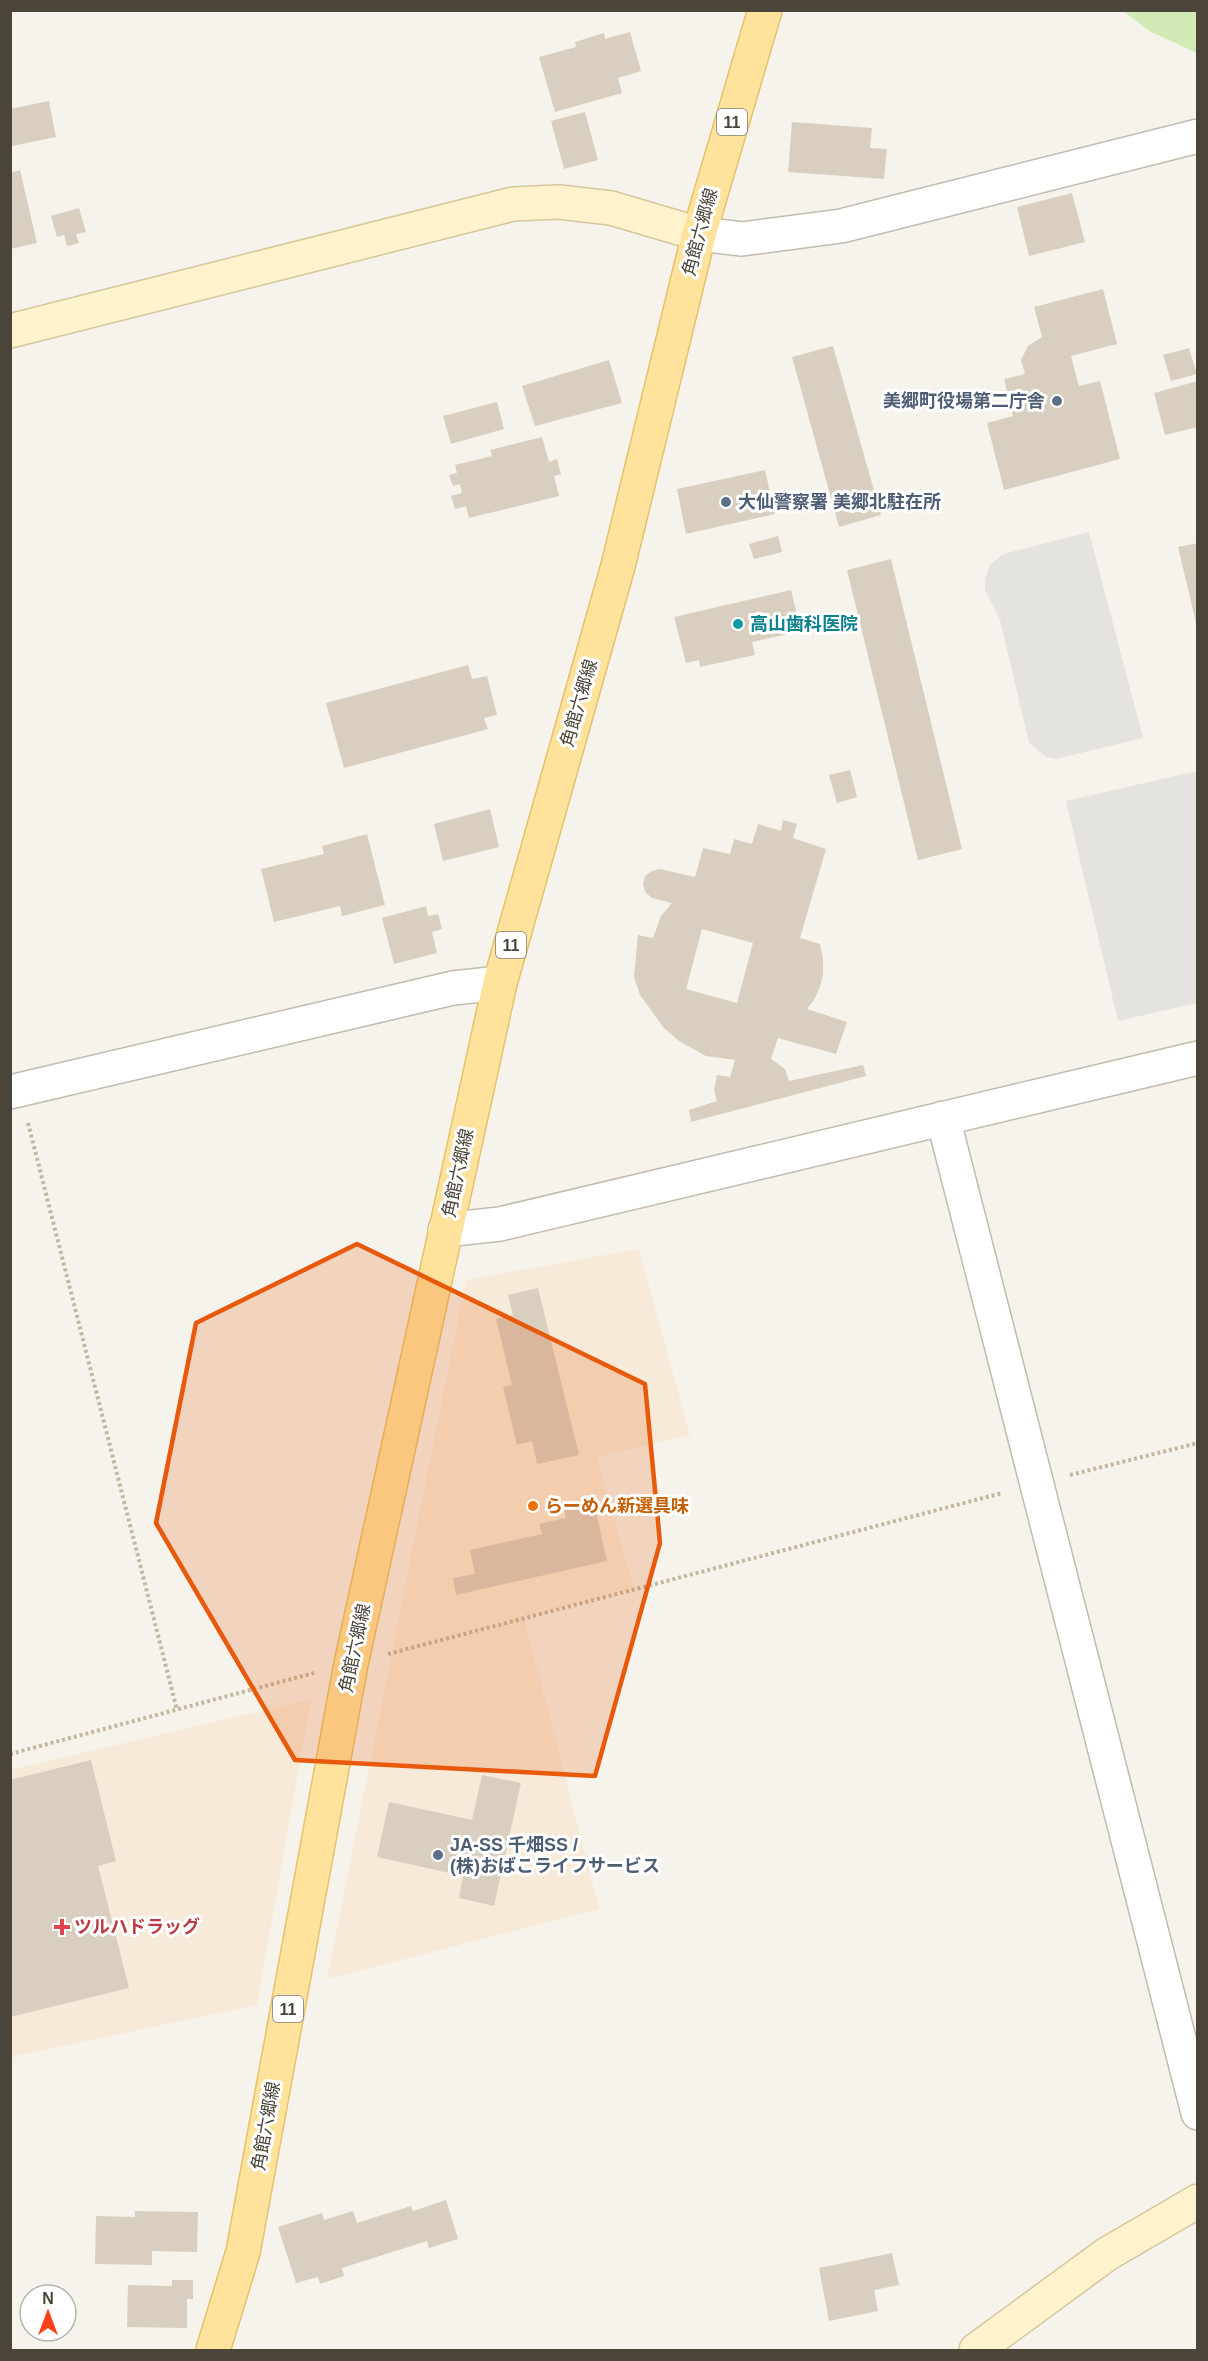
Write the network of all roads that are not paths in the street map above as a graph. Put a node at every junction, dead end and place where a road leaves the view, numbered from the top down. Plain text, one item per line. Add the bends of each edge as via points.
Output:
1 (765, 10) edge
2 (1197, 136) edge
3 (699, 234) junction
4 (10, 331) edge
5 (500, 984) junction
6 (1197, 1058) edge
7 (15, 1091) edge
8 (943, 1118) junction
9 (445, 1230) junction
10 (1197, 2113) edge
11 (1197, 2201) edge
12 (213, 2350) edge
13 (976, 2350) edge

1 - 3 main road, 角館六郷線 / 11
2 - 3 street via 841,226 742,239
3 - 4 street via 611,208 559,202 513,204
3 - 5 main road, 角館六郷線 / 11 via 618,566
5 - 7 street via 453,988
5 - 9 main road, 角館六郷線 / 11
6 - 8 street
8 - 9 street via 500,1224
8 - 10 street
9 - 12 main road, 角館六郷線 / 11 via 351,1664 243,2252
11 - 13 street via 1107,2254

